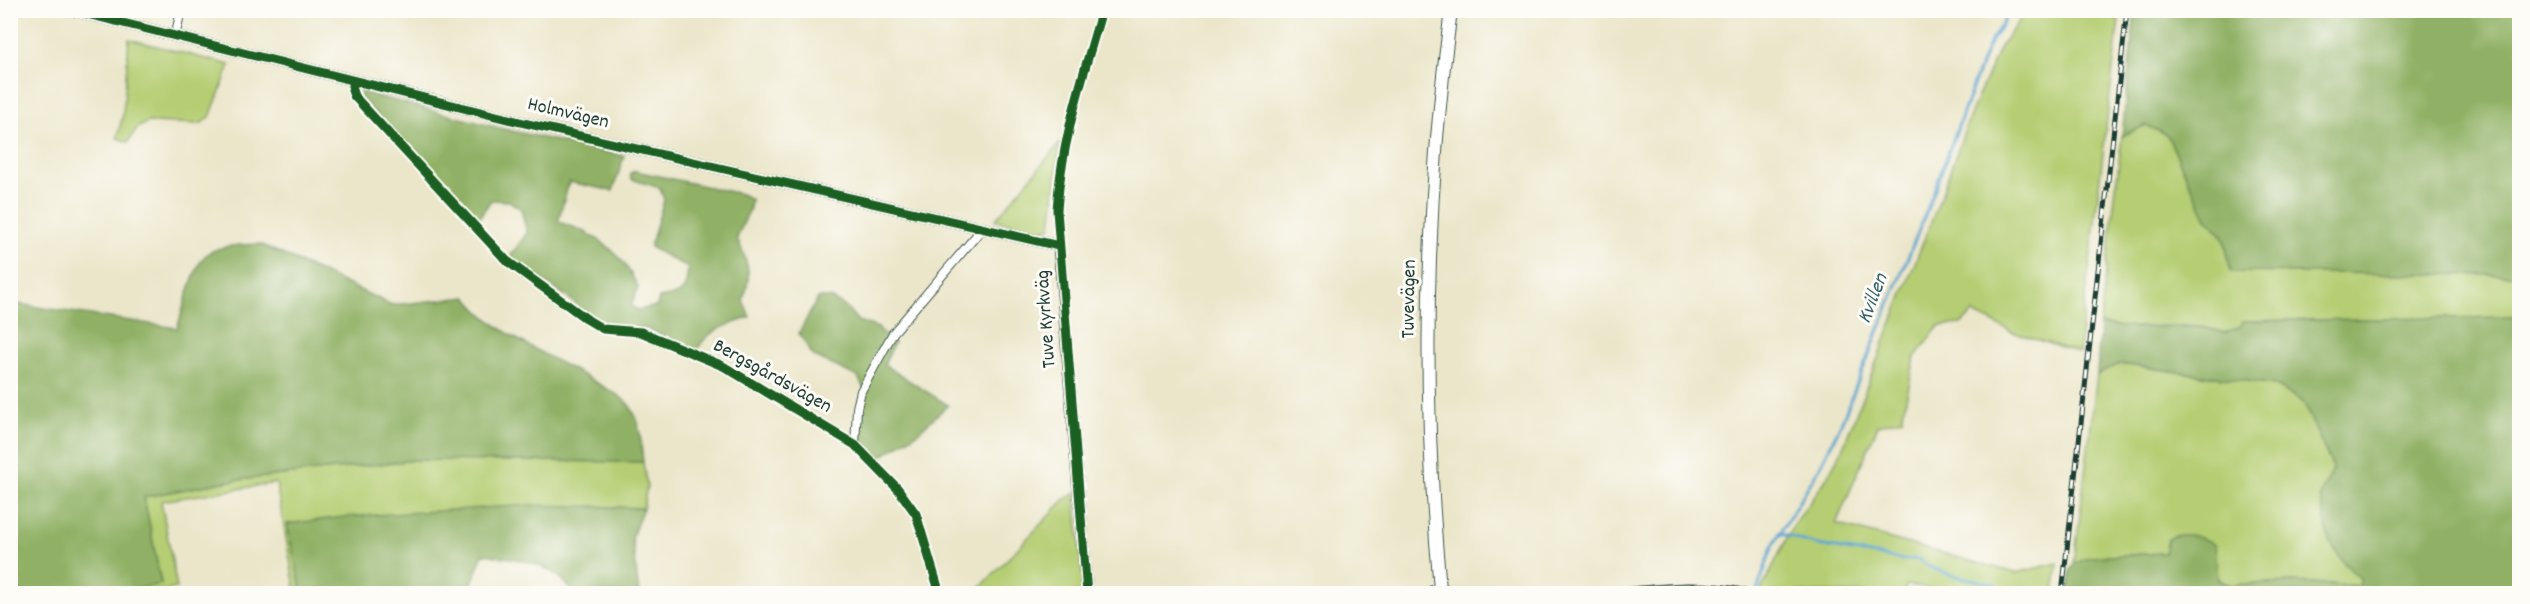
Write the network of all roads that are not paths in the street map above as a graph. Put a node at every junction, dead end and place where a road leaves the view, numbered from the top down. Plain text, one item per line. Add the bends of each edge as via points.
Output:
1 (71, 10) edge
2 (181, 10) edge
3 (1102, 10) edge
4 (1451, 10) edge
5 (175, 37) junction
6 (354, 82) junction
7 (981, 230) junction
8 (1059, 246) junction
9 (855, 445) junction
10 (1434, 591) edge
11 (937, 592) edge
12 (1087, 594) edge
13 (1454, 594) edge
14 (1621, 594) edge
15 (1743, 594) edge

1 - 5 street, Holmvägen
2 - 5 street
3 - 8 street, Tuve Kyrkväg via 1059,175
4 - 10 main road, Tuvevägen via 1439,118 1429,280
5 - 6 street, Holmvägen
6 - 7 street, Holmvägen
6 - 9 street, Bergsgårdsvägen via 354,96 521,272 603,329 641,332 723,366
7 - 8 street, Holmvägen
7 - 9 street, Bergsgårdsvägen via 893,333 861,391
8 - 12 street, Tuve Kyrkväg
9 - 11 street, Bergsgårdsvägen via 898,489 916,514
10 - 13 main road, Tuvevägen
14 - 15 street via 1689,588

